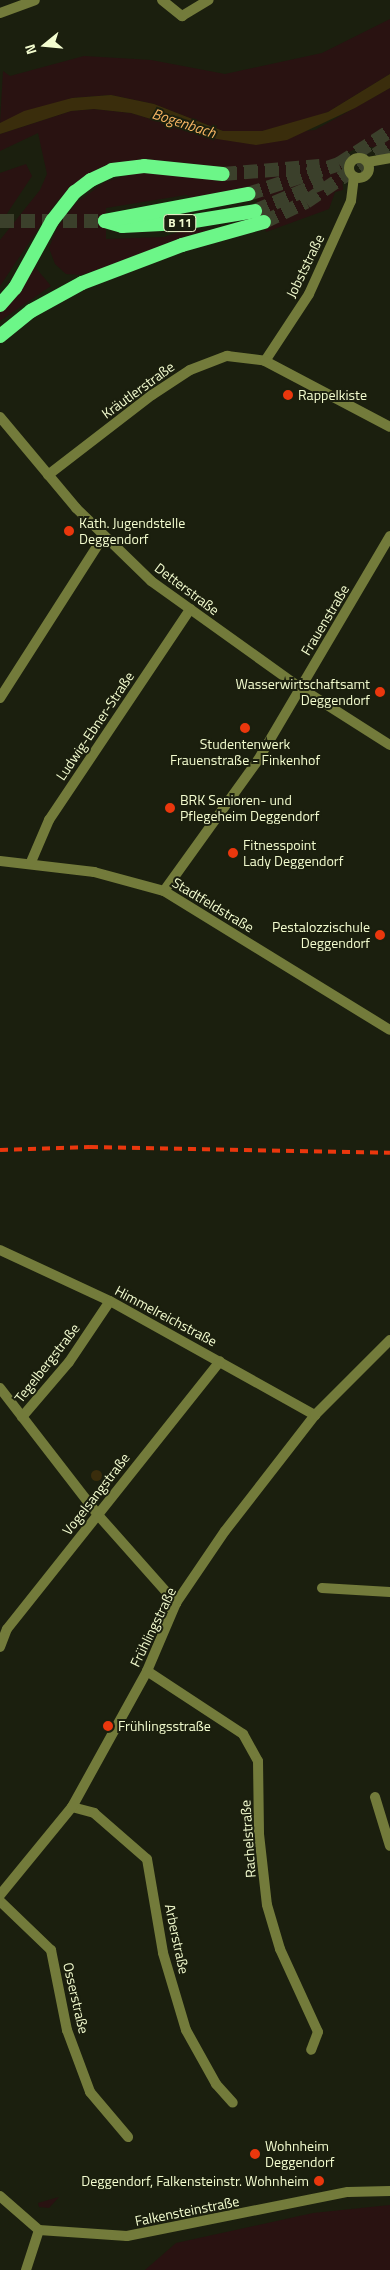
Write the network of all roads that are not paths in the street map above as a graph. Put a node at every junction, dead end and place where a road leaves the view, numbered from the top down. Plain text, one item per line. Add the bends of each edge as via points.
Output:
1 (35, 0) edge
2 (162, 0) edge
3 (209, 0) edge
4 (0, 13) edge
5 (390, 158) edge
6 (368, 162) junction
7 (223, 174) tunnel mouth
8 (354, 177) junction
9 (248, 194) tunnel mouth
10 (255, 211) tunnel mouth
11 (264, 222) tunnel mouth
12 (0, 304) edge
13 (0, 336) edge
14 (264, 361) junction
15 (0, 417) edge
16 (390, 427) edge
17 (48, 475) junction
18 (390, 536) edge
19 (103, 537) junction
20 (190, 609) junction
21 (302, 689) junction
22 (0, 698) edge
23 (390, 745) edge
24 (0, 860) edge
25 (31, 862) junction
26 (164, 891) junction
27 (390, 1030) edge
28 (0, 1250) edge
29 (110, 1301) junction
30 (390, 1340) edge
31 (220, 1361) junction
32 (0, 1388) edge
33 (315, 1415) junction
34 (22, 1417) junction
35 (98, 1515) junction
36 (322, 1588) dead end
37 (390, 1592) edge
38 (176, 1603) junction
39 (0, 1647) edge
40 (147, 1671) junction
41 (375, 1797) dead end
42 (72, 1807) junction
43 (390, 1846) edge
44 (0, 1895) edge
45 (0, 1901) edge
46 (311, 2050) dead end
47 (233, 2103) dead end
48 (128, 2137) dead end
49 (390, 2191) edge
50 (0, 2196) edge
51 (39, 2230) junction
52 (26, 2270) edge

1 - 4 street
2 - 3 street via 182,16
5 - 6 street, Jobststraße
6 - 8 street via 367,175
6 - 8 street, Jobststraße via 352,160 349,168
7 - 12 highway via 144,166 112,170 91,180 75,192 52,221 15,288
8 - 14 street, Jobststraße via 351,201 309,294
9 - 10 highway, B 11 via 105,221 122,226 182,223
11 - 13 highway via 182,245 82,283 31,311
14 - 16 street, Kräutlerstraße
14 - 17 street, Kräutlerstraße via 227,356 190,370
15 - 17 street, Detterstraße
17 - 19 street, Detterstraße
18 - 21 street, Frauenstraße
19 - 20 street, Detterstraße
19 - 22 street
20 - 21 street, Detterstraße
20 - 25 street, Ludwig-Ebner-Straße via 49,820
21 - 23 street, Detterstraße
21 - 26 street, Frauenstraße via 258,760
24 - 25 street, Stadtfeldstraße
25 - 26 street, Stadtfeldstraße via 128,880
26 - 27 street, Stadtfeldstraße
28 - 29 street, Himmelreichstraße
29 - 31 street, Himmelreichstraße
29 - 34 street, Tegelbergstraße via 69,1362
30 - 33 street, Frühlingstraße
31 - 33 street, Himmelreichstraße
31 - 35 street, Vogelsangstraße
32 - 34 street, Tegelbergstraße
33 - 38 street, Frühlingstraße via 225,1531
34 - 35 street, Tegelbergstraße
35 - 38 street, Tegelbergstraße
35 - 39 street, Vogelsangstraße via 7,1629
36 - 37 street
38 - 40 street, Frühlingstraße
40 - 42 street, Frühlingstraße
40 - 46 street, Rachelstraße via 244,1734 258,1761 259,1834 267,1906 280,1949 318,2032
41 - 43 street
42 - 44 street, Frühlingstraße
42 - 47 street, Arberstraße via 94,1813 147,1859 163,1953 186,2030 216,2084
45 - 48 street, Osserstraße via 51,1950 67,2030 90,2092
49 - 51 street, Falkensteinstraße via 348,2192 127,2236
50 - 51 street
51 - 52 street

